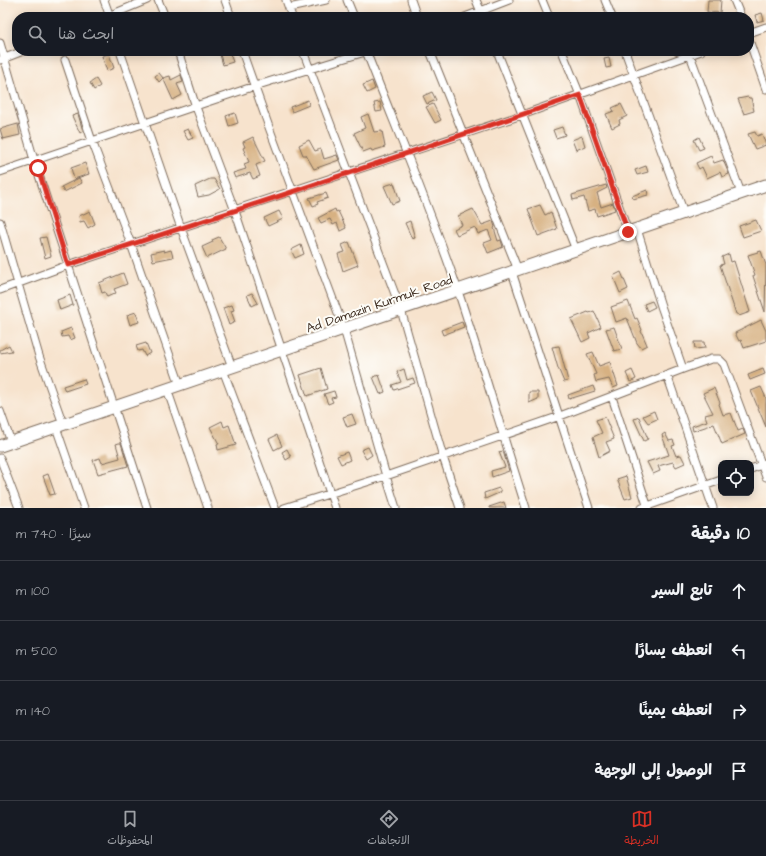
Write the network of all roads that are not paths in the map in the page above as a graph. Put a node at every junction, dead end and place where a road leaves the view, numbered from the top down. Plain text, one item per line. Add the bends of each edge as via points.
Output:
1 (104, 0) edge
2 (147, 0) edge
3 (158, 0) edge
4 (225, 0) edge
5 (286, 0) edge
6 (326, 0) edge
7 (348, 0) edge
8 (411, 0) edge
9 (476, 0) edge
10 (509, 0) edge
11 (542, 0) edge
12 (605, 0) edge
13 (734, 0) edge
14 (289, 8) junction
15 (108, 12) edge
16 (120, 12) edge
17 (163, 12) edge
18 (229, 12) edge
19 (290, 12) edge
20 (352, 12) edge
21 (415, 12) edge
22 (481, 12) edge
23 (486, 12) edge
24 (547, 12) edge
25 (610, 12) edge
26 (738, 12) edge
27 (766, 27) edge
28 (754, 31) edge
29 (0, 43) edge
30 (754, 54) edge
31 (12, 55) edge
32 (122, 56) edge
33 (180, 56) edge
34 (244, 56) edge
35 (305, 56) edge
36 (351, 56) edge
37 (369, 56) edge
38 (432, 56) edge
39 (499, 56) edge
40 (564, 56) edge
41 (627, 56) edge
42 (687, 56) edge
43 (690, 56) edge
44 (2, 59) edge
45 (64, 60) dead end
46 (309, 69) junction
47 (635, 76) junction
48 (255, 86) junction
49 (766, 89) edge
50 (580, 95) junction
51 (196, 106) junction
52 (522, 115) junction
53 (146, 123) junction
54 (464, 135) junction
55 (92, 141) junction
56 (407, 153) junction
57 (34, 160) junction
58 (0, 172) edge
59 (350, 172) junction
60 (766, 185) edge
61 (292, 192) junction
62 (741, 193) junction
63 (235, 211) junction
64 (684, 213) junction
65 (0, 222) edge
66 (181, 228) junction
67 (632, 231) junction
68 (131, 244) junction
69 (576, 250) junction
70 (68, 265) junction
71 (515, 271) junction
72 (18, 283) junction
73 (0, 290) edge
74 (458, 291) junction
75 (401, 310) junction
76 (344, 329) junction
77 (281, 351) junction
78 (228, 369) junction
79 (683, 369) junction
80 (667, 375) junction
81 (180, 385) junction
82 (168, 389) junction
83 (612, 397) junction
84 (113, 407) junction
85 (0, 411) edge
86 (560, 416) junction
87 (60, 426) junction
88 (503, 436) junction
89 (11, 442) junction
90 (0, 446) edge
91 (443, 457) junction
92 (0, 458) edge
93 (764, 464) edge
94 (754, 467) edge
95 (386, 476) junction
96 (766, 477) edge
97 (718, 481) edge
98 (706, 486) junction
99 (330, 494) junction
100 (19, 508) edge
101 (84, 508) edge
102 (146, 508) edge
103 (208, 508) edge
104 (274, 508) edge
105 (284, 508) edge
106 (335, 508) edge
107 (396, 508) edge
108 (460, 508) edge
109 (526, 508) edge
110 (589, 508) edge
111 (646, 508) edge
112 (713, 508) edge

1 - 15 street
2 - 16 street
3 - 17 street
4 - 18 street
5 - 14 street
6 - 14 street
7 - 20 street
8 - 21 street
9 - 22 street
10 - 23 street
11 - 24 street
12 - 25 street
13 - 26 street
14 - 19 street
27 - 28 street
29 - 44 street
30 - 49 street
31 - 44 street
32 - 53 street
33 - 51 street
34 - 48 street
35 - 46 street
36 - 46 street
37 - 56 street
38 - 54 street
39 - 52 street
40 - 50 street
41 - 47 street
42 - 47 street
43 - 62 street
44 - 57 street
45 - 55 street
46 - 48 street
46 - 59 street
47 - 50 street
47 - 64 street
48 - 51 street
48 - 61 street
50 - 52 street
50 - 67 street
51 - 53 street
51 - 63 street
52 - 54 street
52 - 69 street
53 - 55 street
53 - 66 street
54 - 56 street
54 - 71 street
55 - 57 street
55 - 68 street
56 - 59 street
56 - 74 street
57 - 58 street
57 - 70 street
59 - 61 street
59 - 75 street
60 - 62 highway, Ad Damazin Kurmuk Road
61 - 63 street
61 - 76 street
62 - 64 highway, Ad Damazin Kurmuk Road
63 - 66 street
63 - 77 street
64 - 67 highway, Ad Damazin Kurmuk Road
65 - 72 street
66 - 68 street
66 - 78 street
67 - 69 highway, Ad Damazin Kurmuk Road
67 - 79 street
68 - 70 street
68 - 81 street
69 - 71 highway, Ad Damazin Kurmuk Road
70 - 72 street
70 - 84 street
71 - 74 highway, Ad Damazin Kurmuk Road
71 - 86 street
72 - 73 street
72 - 87 street
74 - 75 highway, Ad Damazin Kurmuk Road
74 - 88 street
75 - 76 highway, Ad Damazin Kurmuk Road
75 - 91 street
76 - 77 highway, Ad Damazin Kurmuk Road
76 - 95 street
77 - 78 highway, Ad Damazin Kurmuk Road
77 - 99 street
78 - 81 highway, Ad Damazin Kurmuk Road
78 - 104 street
79 - 80 street
79 - 93 street via 719,358 724,364
80 - 83 street
80 - 98 street
81 - 82 highway, Ad Damazin Kurmuk Road
82 - 84 highway, Ad Damazin Kurmuk Road
82 - 103 street
83 - 86 street
83 - 111 street
84 - 87 highway, Ad Damazin Kurmuk Road
84 - 102 street
85 - 89 street
86 - 88 street
86 - 110 street
87 - 89 highway, Ad Damazin Kurmuk Road
87 - 101 street
88 - 91 street
88 - 109 street
89 - 90 highway, Ad Damazin Kurmuk Road
91 - 95 street
91 - 108 street
92 - 100 street
93 - 94 street
93 - 96 street
95 - 99 street
95 - 107 street
97 - 98 street
98 - 111 street
98 - 112 street
99 - 105 street
99 - 106 street

